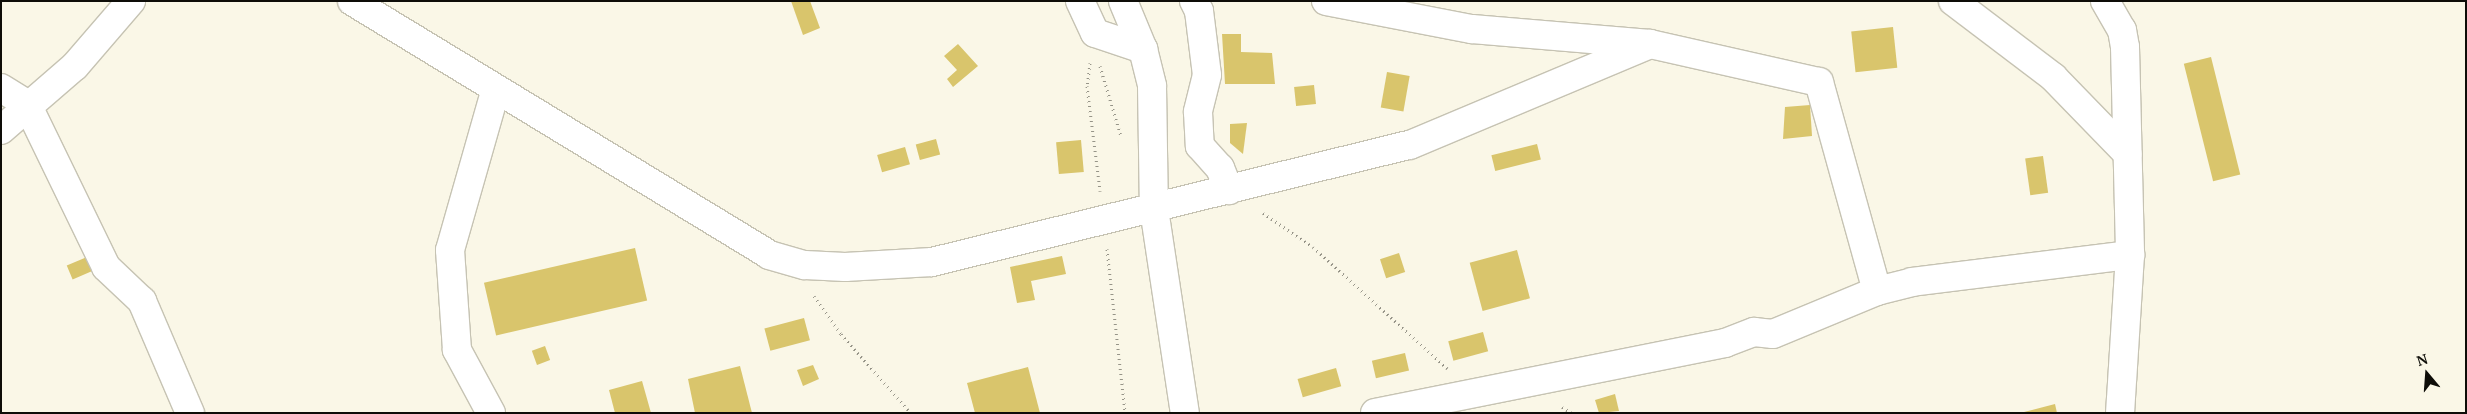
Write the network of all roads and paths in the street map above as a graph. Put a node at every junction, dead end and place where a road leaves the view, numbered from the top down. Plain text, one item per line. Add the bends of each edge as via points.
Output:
1 (132, 1) edge
2 (352, 1) edge
3 (1080, 1) edge
4 (1123, 1) edge
5 (1194, 1) edge
6 (1327, 1) edge
7 (1953, 1) edge
8 (2105, 1) edge
9 (1650, 44) junction
10 (1144, 49) junction
11 (1, 88) edge
12 (496, 89) junction
13 (27, 104) junction
14 (1, 130) edge
15 (2128, 154) junction
16 (1229, 190) junction
17 (1154, 209) junction
18 (2130, 255) junction
19 (794, 262) junction
20 (1877, 291) junction
21 (1474, 393) junction
22 (1557, 404) dead end
23 (190, 413) edge
24 (491, 413) edge
25 (911, 413) edge
26 (1185, 413) edge
27 (1376, 413) edge
28 (1572, 413) edge
29 (2120, 413) edge

1 - 13 street via 75,66
2 - 12 street
3 - 10 street via 1095,33
4 - 10 street
5 - 16 street via 1207,75 1198,112 1200,146 1220,168
6 - 9 street via 1472,30
7 - 15 street via 2053,77
8 - 15 street via 2122,30 2125,47
9 - 16 street via 1410,145
9 - 20 street via 1819,82
10 - 17 street via 1152,86
11 - 13 street
12 - 19 street via 769,255
12 - 24 street via 450,250 457,350
13 - 14 street
13 - 23 street via 106,267 142,301
15 - 18 street
16 - 17 street
16 - 21 path via 1313,246
17 - 19 street via 932,262 845,267
17 - 26 street
18 - 20 street via 1912,282
18 - 29 street
19 - 25 path via 840,334
20 - 21 street via 1772,334 1754,332 1725,343
21 - 27 street
22 - 28 path

